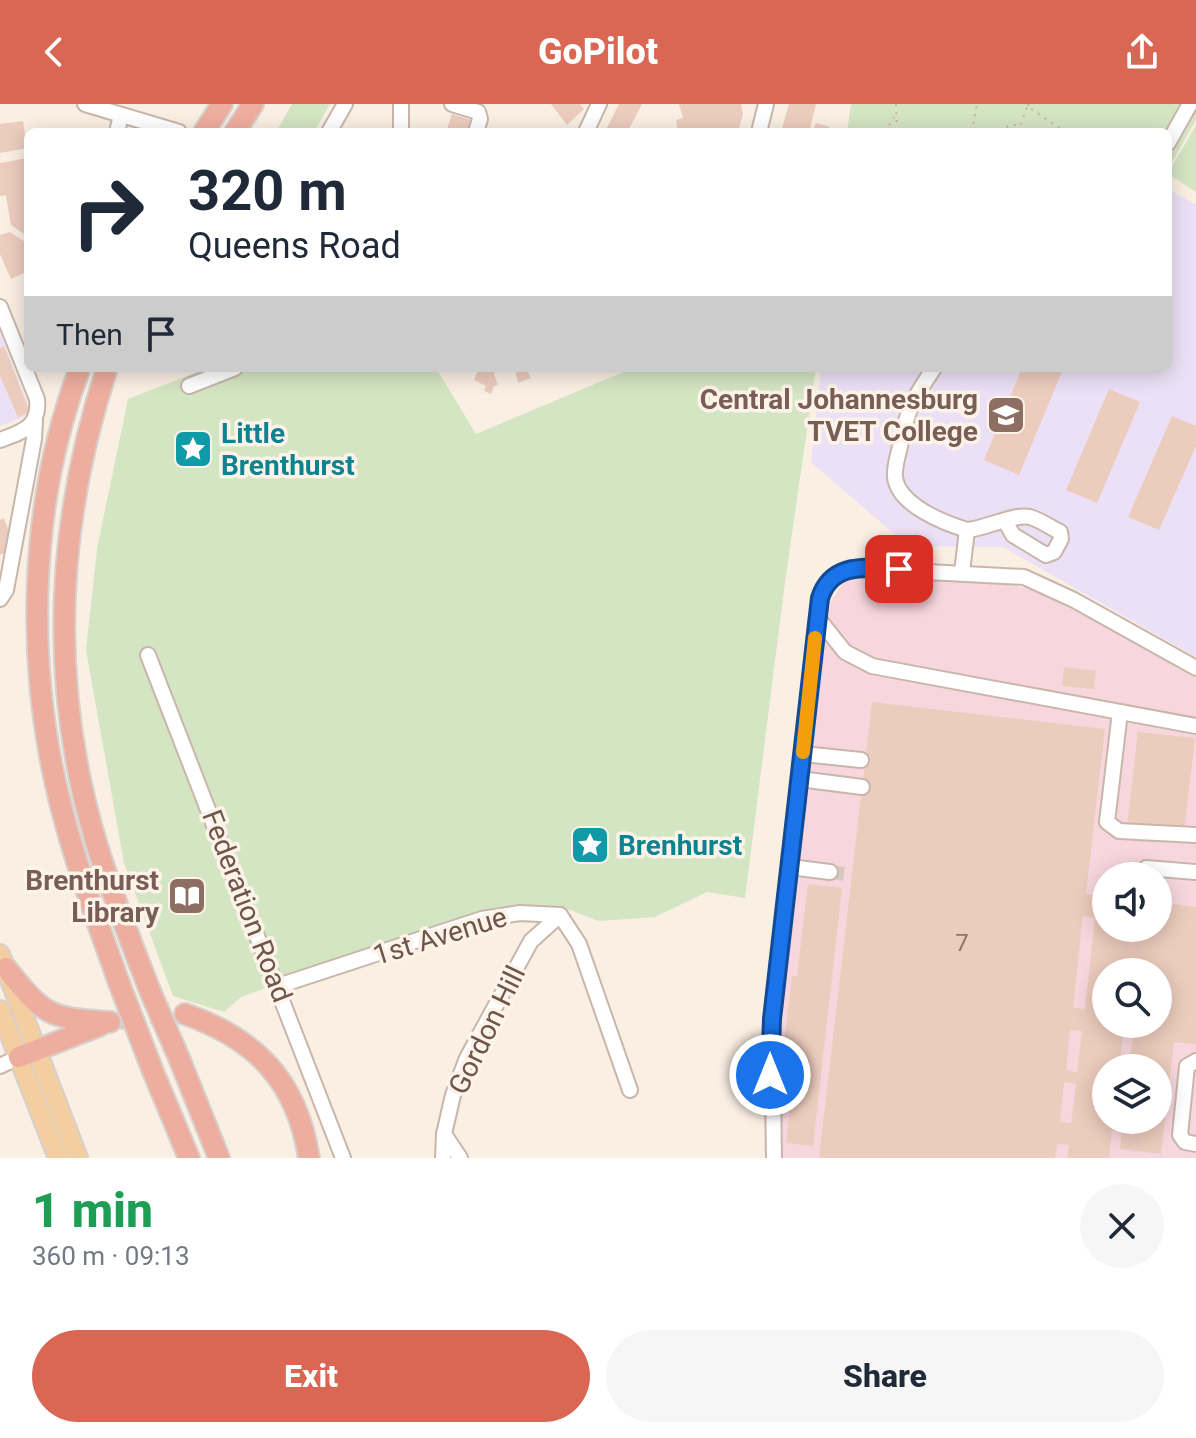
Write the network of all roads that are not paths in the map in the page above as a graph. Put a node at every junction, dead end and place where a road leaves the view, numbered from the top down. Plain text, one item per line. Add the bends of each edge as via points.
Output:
1 (85, 104) edge
2 (222, 104) edge
3 (253, 104) edge
4 (345, 104) edge
5 (401, 104) edge
6 (452, 104) edge
7 (599, 104) edge
8 (766, 104) edge
9 (1190, 104) edge
10 (102, 106) edge
11 (121, 115) junction
12 (118, 128) edge
13 (165, 128) edge
14 (207, 128) edge
15 (238, 128) edge
16 (331, 128) edge
17 (401, 128) edge
18 (477, 128) edge
19 (588, 128) edge
20 (760, 128) edge
21 (1172, 136) edge
22 (0, 307) edge
23 (24, 367) edge
24 (26, 372) edge
25 (79, 372) edge
26 (106, 372) edge
27 (225, 372) edge
28 (931, 372) edge
29 (189, 386) dead end
30 (35, 421) junction
31 (0, 440) edge
32 (1005, 521) dead end
33 (967, 530) junction
34 (962, 572) junction
35 (0, 599) edge
36 (817, 617) junction
37 (148, 655) dead end
38 (1196, 668) edge
39 (1120, 712) junction
40 (1196, 726) edge
41 (803, 754) junction
42 (861, 760) dead end
43 (800, 779) junction
44 (862, 787) dead end
45 (1196, 835) edge
46 (790, 867) junction
47 (1172, 870) edge
48 (830, 872) tunnel mouth
49 (1196, 872) edge
50 (560, 915) junction
51 (3, 961) edge
52 (278, 986) junction
53 (0, 1010) edge
54 (185, 1014) tunnel mouth
55 (18, 1058) edge
56 (1196, 1061) edge
57 (630, 1090) dead end
58 (444, 1134) junction
59 (1196, 1144) edge
60 (58, 1158) edge
61 (78, 1158) edge
62 (189, 1158) edge
63 (219, 1158) edge
64 (309, 1158) edge
65 (343, 1158) edge
66 (443, 1158) edge
67 (460, 1158) edge
68 (774, 1158) edge

1 - 10 street
2 - 14 highway
3 - 15 highway
4 - 16 street
5 - 17 street
6 - 18 street via 478,112
7 - 19 street
8 - 20 street
9 - 21 street
10 - 11 street
11 - 12 street
11 - 13 street
22 - 23 street
24 - 30 street via 37,399
25 - 62 highway, bridge via 45,518 39,593 40,673 50,754 61,810 119,983
26 - 63 highway, bridge via 71,509 64,591 73,742 95,840
27 - 29 street
28 - 33 street via 907,412 895,477 913,504
30 - 31 street via 29,429
30 - 35 street via 6,590
32 - 33 street
33 - 34 street
34 - 36 street via 842,571 823,589
34 - 38 street via 1034,580
36 - 39 street via 845,652 872,666
36 - 41 street
37 - 52 street, Federation Road
39 - 40 street
39 - 45 street via 1107,822 1119,831
41 - 42 street
41 - 43 street
43 - 44 street
43 - 46 street
46 - 48 street
46 - 68 street via 770,1049
47 - 49 street
50 - 52 street, 1st Avenue via 520,913 482,919
50 - 57 street via 579,944
50 - 58 street, Gordon Hill via 531,941 502,989 467,1058
51 - 55 main road
51 - 55 highway via 48,1013 114,1021
52 - 65 street, Federation Road
53 - 55 main road
54 - 64 highway via 232,1034 270,1067 301,1119
55 - 60 main road
55 - 61 main road
56 - 59 street via 1187,1066 1180,1135
58 - 66 street, Gordon Hill
58 - 67 street

